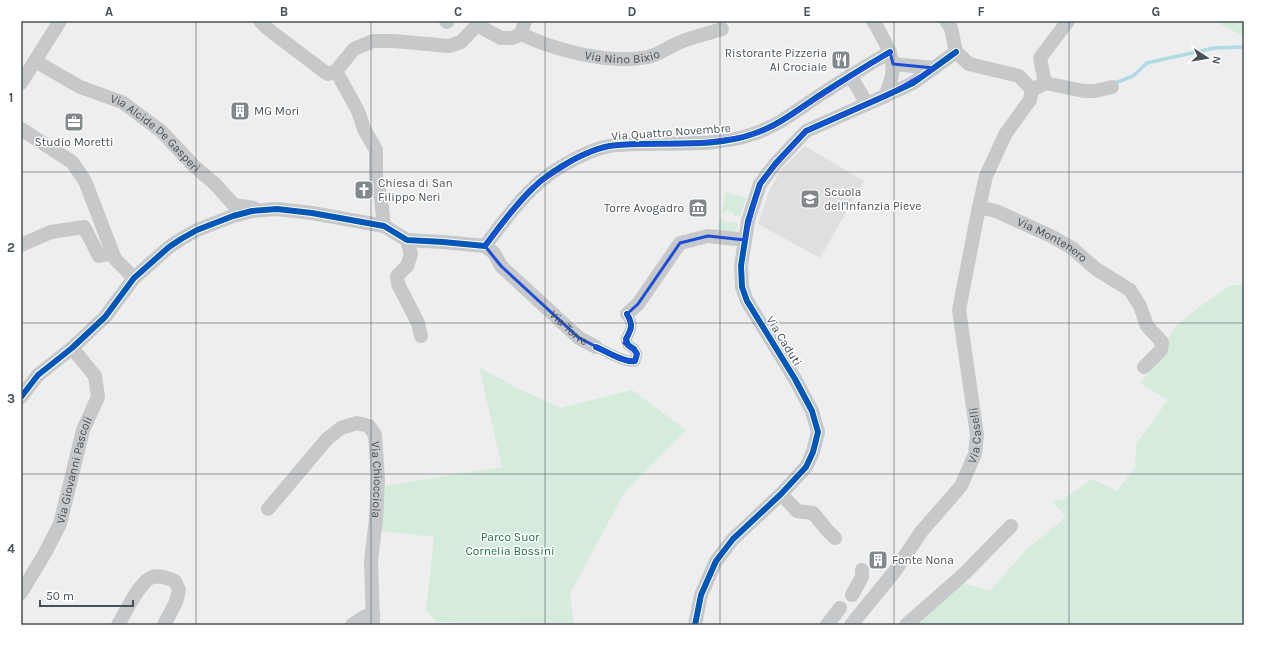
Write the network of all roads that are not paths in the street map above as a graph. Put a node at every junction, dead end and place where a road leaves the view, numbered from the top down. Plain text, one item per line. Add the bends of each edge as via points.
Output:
1 (60, 21) edge
2 (260, 21) edge
3 (873, 21) edge
4 (946, 21) edge
5 (1068, 21) edge
6 (477, 23) edge
7 (523, 27) edge
8 (722, 29) dead end
9 (956, 52) junction
10 (892, 58) junction
11 (35, 61) junction
12 (934, 68) junction
13 (336, 71) junction
14 (850, 76) junction
15 (21, 83) edge
16 (1045, 83) junction
17 (1112, 87) dead end
18 (1032, 90) junction
19 (886, 96) junction
20 (867, 104) junction
21 (21, 129) edge
22 (979, 207) junction
23 (269, 210) junction
24 (383, 219) junction
25 (414, 240) junction
26 (745, 240) junction
27 (21, 245) edge
28 (485, 246) junction
29 (112, 253) junction
30 (134, 278) junction
31 (627, 314) joint
32 (421, 336) dead end
33 (596, 347) joint
34 (72, 348) junction
35 (1144, 367) dead end
36 (21, 397) edge
37 (781, 494) junction
38 (268, 509) dead end
39 (1011, 526) dead end
40 (835, 538) dead end
41 (862, 570) dead end
42 (21, 593) edge
43 (852, 595) dead end
44 (840, 608) dead end
45 (373, 620) edge
46 (118, 625) edge
47 (164, 625) edge
48 (352, 625) edge
49 (695, 625) edge
50 (827, 625) edge
51 (851, 625) edge
52 (906, 625) edge

1 - 11 street
2 - 13 street via 328,74
3 - 10 street
4 - 9 street via 951,28
5 - 16 street via 1040,58
6 - 7 street, Via Nino Bixio via 501,38 512,38
6 - 13 street via 461,42 449,46 372,41 354,49
7 - 8 street, Via Nino Bixio via 539,43 604,57 632,59 650,57 677,43
9 - 12 street, Via Caduti
9 - 18 street via 969,64 1020,76
10 - 12 street
10 - 14 street, Via Quattro Novembre
10 - 19 street via 892,82
11 - 15 street
11 - 23 street, Via Alcide De Gasperi via 80,87 122,102 161,131 234,204
12 - 19 street, Via Caduti via 913,83
13 - 24 street via 376,150 376,179
14 - 20 street
14 - 28 street, Via Quattro Novembre via 774,126 752,135 689,144 616,145 586,153 533,187
16 - 17 street via 1084,91
16 - 18 street
18 - 22 street via 1030,100 1006,133 986,176
19 - 20 street, Via Caduti
20 - 26 street, Via Caduti via 806,131 786,151 760,184 748,221
21 - 29 street via 72,162 85,181
22 - 35 street, Via Montenero via 996,211 1051,236 1130,290 1140,306 1146,326 1162,342 1161,350
22 - 51 street, Via Caselli via 960,310 977,436 975,454 961,486 921,532 895,571
23 - 24 street via 312,213 367,222
23 - 30 street via 232,216 197,230 181,239
24 - 25 street
25 - 28 street
25 - 32 street via 407,266 397,276 398,284 418,323
26 - 31 street, Via Torre via 708,236 680,243 638,304
26 - 37 street, Via Caduti via 741,266 746,301 795,379 812,411 818,432 806,466
27 - 29 street via 51,232 84,227 99,256
28 - 33 street, Via Torre via 494,253 501,266 579,338
29 - 30 street
30 - 34 street via 105,317
31 - 33 street, Via Torre via 632,322 632,329 626,339 637,354 634,361 623,360
34 - 36 street via 38,375
34 - 42 street, Via Giovanni Pascoli via 95,376 98,397 83,430 60,524
37 - 40 street via 797,511 813,513
37 - 49 street, Via Caduti via 733,539 716,561 701,595
38 - 45 street, Via Chiocciola via 327,439 342,428 357,424 369,426 375,435 378,480 371,562
39 - 52 street via 965,573
41 - 43 street via 862,577
44 - 50 street
45 - 48 street via 366,616
46 - 47 street via 139,589 151,578 164,576 174,581 179,590

